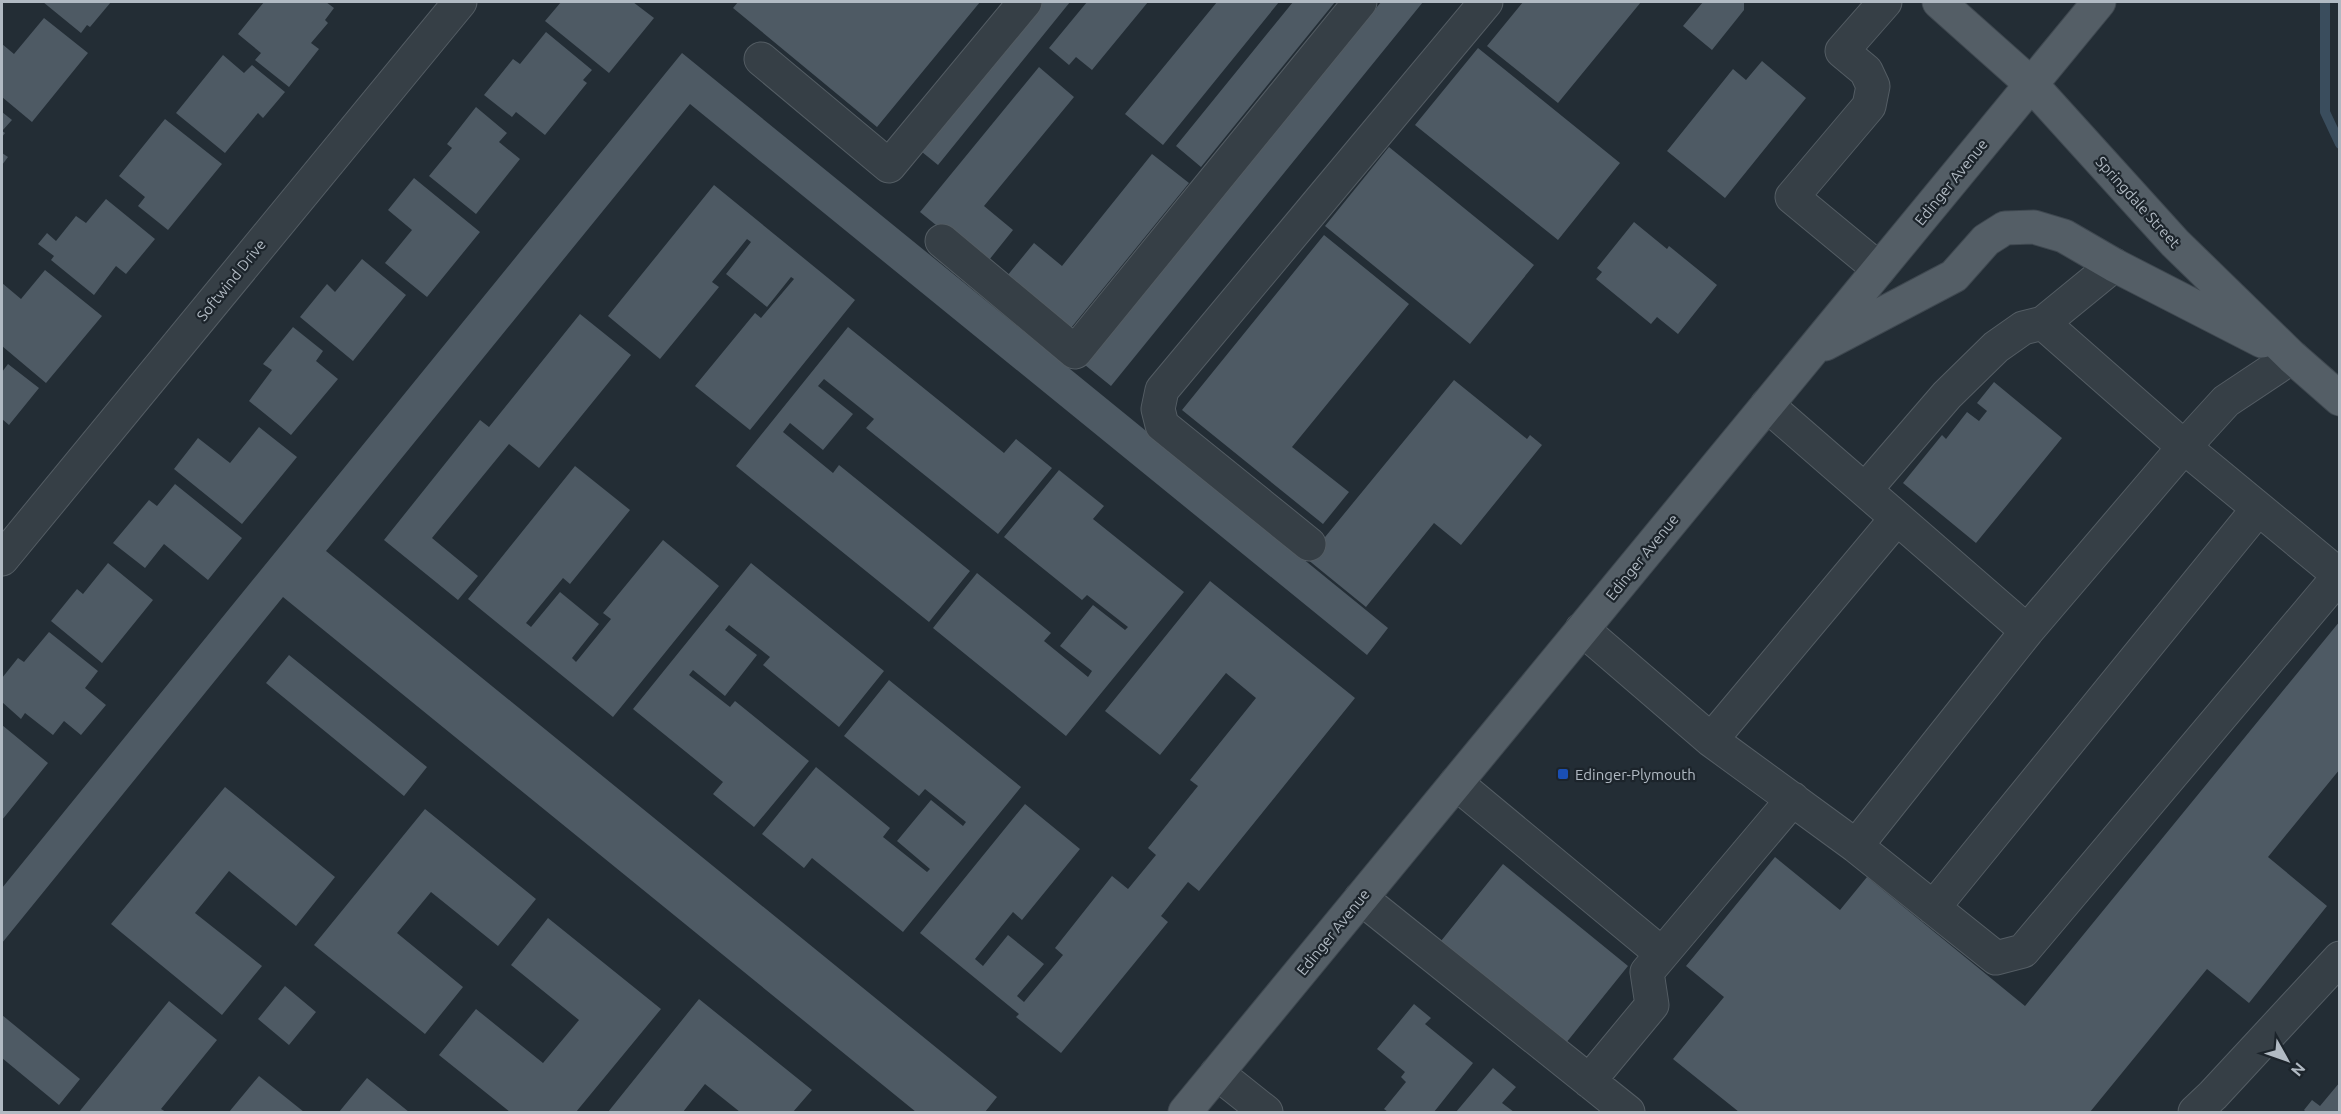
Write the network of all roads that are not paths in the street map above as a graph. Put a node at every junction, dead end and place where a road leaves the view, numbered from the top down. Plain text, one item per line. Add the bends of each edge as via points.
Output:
1 (460, 2) edge
2 (1025, 2) edge
3 (1360, 2) edge
4 (1486, 2) edge
5 (1885, 2) edge
6 (1939, 2) edge
7 (2099, 2) edge
8 (761, 59) dead end
9 (2031, 84) junction
10 (942, 241) dead end
11 (2114, 265) junction
12 (1879, 269) junction
13 (2043, 323) junction
14 (1810, 352) junction
15 (2292, 357) junction
16 (2340, 399) edge
17 (1767, 405) junction
18 (2184, 447) junction
19 (1865, 490) junction
20 (2258, 509) junction
21 (1897, 518) junction
22 (1308, 544) dead end
23 (2, 559) edge
24 (2339, 575) edge
25 (1582, 629) junction
26 (2027, 631) junction
27 (1711, 740) junction
28 (1456, 783) junction
29 (1793, 799) junction
30 (1856, 846) junction
31 (1361, 898) junction
32 (1933, 908) junction
33 (1662, 954) junction
34 (2340, 958) edge
35 (1217, 1073) junction
36 (1589, 1081) junction
37 (1185, 1113) edge
38 (1266, 1113) edge
39 (1628, 1113) edge
40 (2195, 1113) edge

1 - 23 street, Softwind Drive
2 - 8 street via 888,166
3 - 10 street via 1075,352
4 - 22 street via 1162,390 1158,409 1162,425
5 - 12 street via 1842,51 1866,71 1873,86 1869,106 1792,197
6 - 9 main road, Springdale Street
7 - 9 main road, Edinger Avenue
9 - 12 main road, Edinger Avenue
9 - 15 main road, Springdale Street via 2175,243
11 - 13 street
11 - 14 main road via 2064,236 2034,227 2005,228 1986,240 1954,276
11 - 15 main road
12 - 14 main road, Edinger Avenue
13 - 18 street
13 - 19 street via 2023,328 1996,347 1947,395
14 - 17 main road, Edinger Avenue
15 - 16 main road, Springdale Street
15 - 18 street via 2226,400
17 - 19 street
17 - 25 main road, Edinger Avenue
18 - 20 street
18 - 26 street
19 - 21 street
20 - 24 street
20 - 32 street
21 - 26 street
21 - 27 street
24 - 32 street via 2023,951 1996,958
25 - 27 street
25 - 28 main road, Edinger Avenue
26 - 30 street
27 - 29 street
28 - 31 main road, Edinger Avenue
28 - 33 street
29 - 30 street
29 - 33 street
30 - 32 street
31 - 35 main road, Edinger Avenue
31 - 36 street
33 - 36 street via 1647,972 1652,1005
34 - 40 street
35 - 37 main road, Edinger Avenue
35 - 38 street
36 - 39 street

